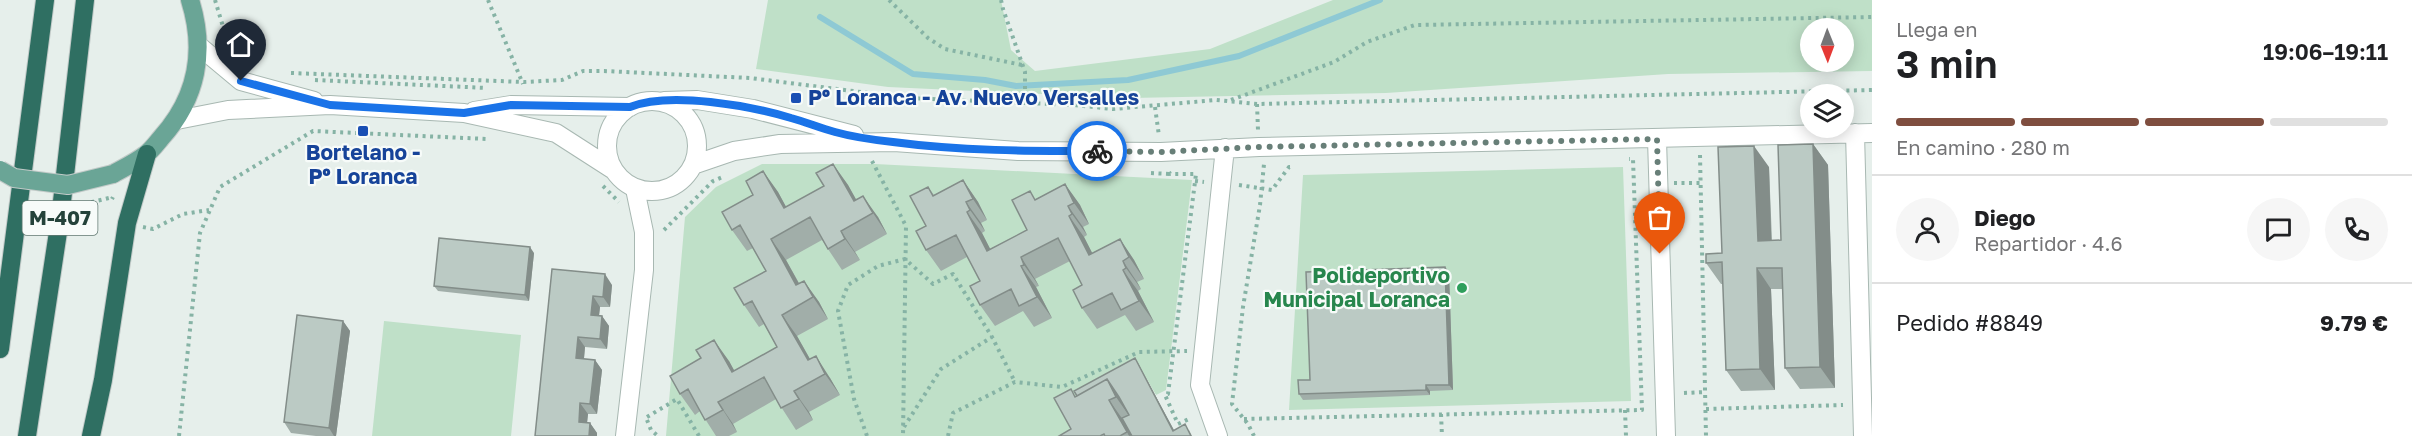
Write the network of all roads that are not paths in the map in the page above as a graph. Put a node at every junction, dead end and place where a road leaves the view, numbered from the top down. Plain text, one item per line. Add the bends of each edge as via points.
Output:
1 (45, 0) edge
2 (85, 0) edge
3 (190, 0) edge
4 (199, 46) junction
5 (656, 102) junction
6 (330, 105) junction
7 (630, 107) junction
8 (464, 113) junction
9 (177, 120) junction
10 (1863, 133) edge
11 (1657, 139) junction
12 (894, 142) junction
13 (1225, 148) junction
14 (147, 154) junction
15 (693, 165) junction
16 (612, 169) junction
17 (0, 170) edge
18 (636, 189) junction
19 (0, 349) edge
20 (27, 436) edge
21 (91, 436) edge
22 (625, 436) edge
23 (1218, 436) edge
24 (1665, 436) edge
25 (1863, 436) edge

1 - 19 highway, M-407
2 - 20 highway, M-407 via 60,219
3 - 4 main road
4 - 6 street via 241,81
4 - 9 main road via 193,86
5 - 7 street
5 - 12 street via 697,100 753,109 836,132
5 - 15 street via 681,112 691,124 697,144
6 - 8 street
6 - 9 street via 228,110
7 - 8 street via 511,105
7 - 16 street via 618,116 608,137
8 - 16 street via 556,133
9 - 14 main road
10 - 11 street
10 - 25 street
11 - 13 street
11 - 24 street
12 - 13 street via 1018,151 1161,152
12 - 15 street via 780,144 734,151
13 - 23 street via 1200,385
14 - 17 main road, bridge via 113,174 68,185 14,178
14 - 21 highway via 128,223
15 - 18 street via 684,178 661,191
16 - 18 street
18 - 22 street via 644,232 644,270

